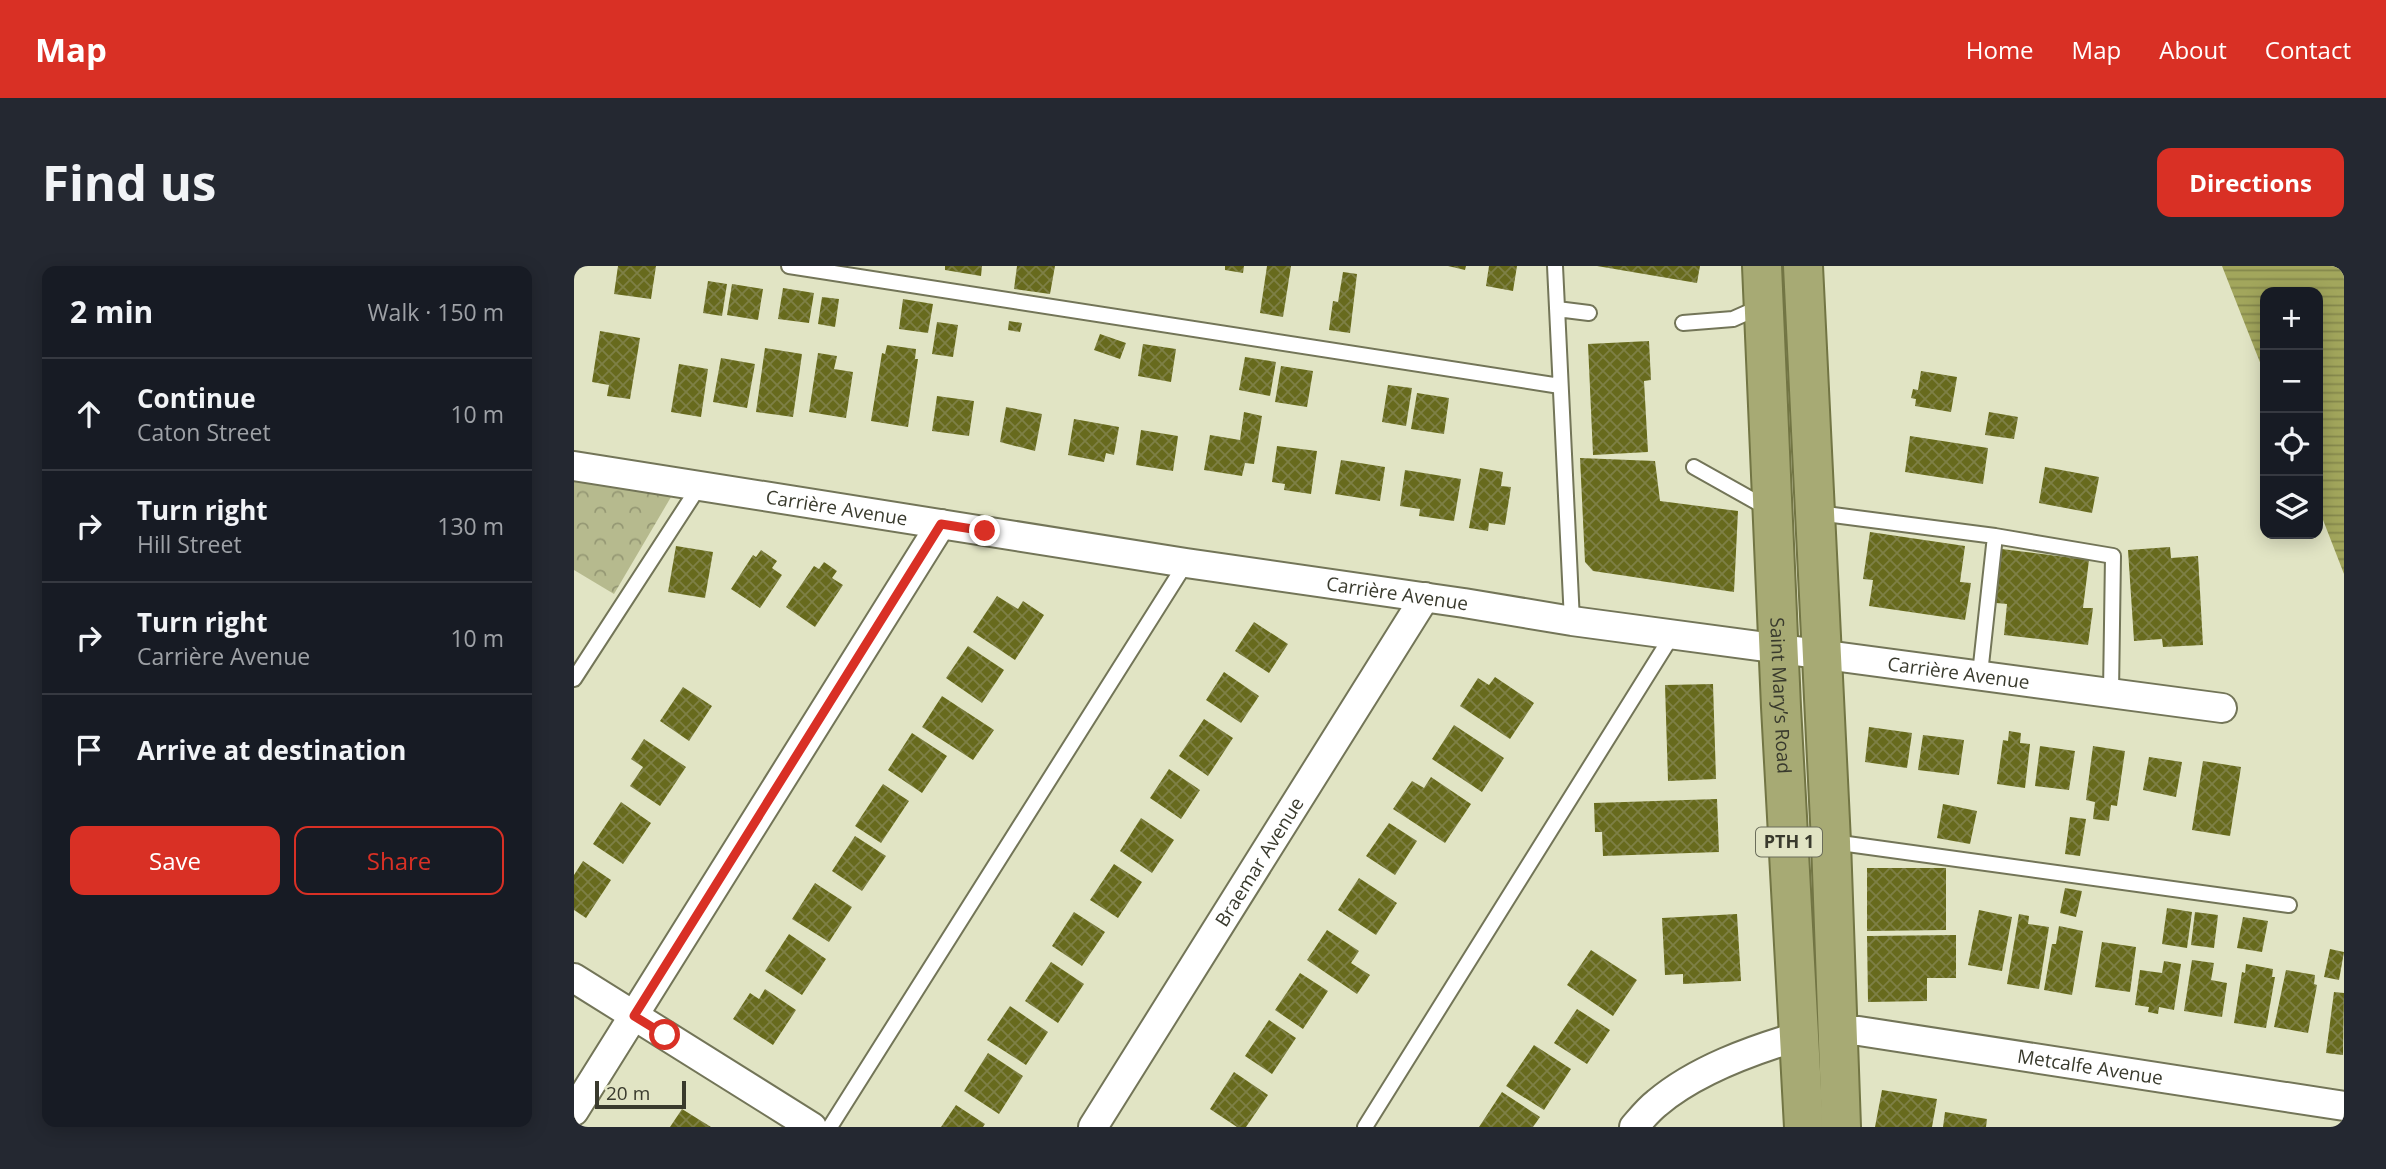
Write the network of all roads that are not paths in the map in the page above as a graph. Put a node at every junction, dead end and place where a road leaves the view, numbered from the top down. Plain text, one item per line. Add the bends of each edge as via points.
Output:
1 (789, 266) edge
2 (1555, 266) edge
3 (1762, 266) edge
4 (1803, 266) edge
5 (1764, 305) junction
6 (1557, 309) junction
7 (1589, 313) dead end
8 (1683, 323) dead end
9 (1560, 386) junction
10 (574, 466) edge
11 (1694, 467) dead end
12 (700, 485) junction
13 (1773, 512) junction
14 (1816, 513) junction
15 (941, 524) junction
16 (1995, 536) junction
17 (1186, 563) junction
18 (1425, 597) junction
19 (1572, 621) junction
20 (1673, 634) junction
21 (1779, 648) junction
22 (1823, 653) junction
23 (1980, 674) junction
24 (574, 679) edge
25 (2111, 692) junction
26 (2221, 708) dead end
27 (1831, 842) junction
28 (2289, 905) dead end
29 (574, 978) edge
30 (634, 1016) junction
31 (1819, 1034) junction
32 (2344, 1106) edge
33 (574, 1111) edge
34 (812, 1127) edge
35 (830, 1127) edge
36 (1093, 1127) edge
37 (1365, 1127) edge
38 (1634, 1127) edge
39 (1804, 1127) edge
40 (1841, 1127) edge

1 - 9 lane
2 - 6 lane
3 - 5 highway, Saint Mary’s Road / PTH 1
4 - 14 highway, Saint Mary’s Road / PTH 1
5 - 8 lane via 1733,319
5 - 13 highway, Saint Mary’s Road / PTH 1
6 - 7 lane
6 - 9 lane
9 - 19 lane
10 - 12 street, Carrière Avenue
11 - 13 lane
12 - 15 street, Carrière Avenue
12 - 24 lane
13 - 21 highway, Saint Mary’s Road / PTH 1
14 - 16 lane
14 - 22 highway, Saint Mary’s Road / PTH 1
15 - 17 street, Carrière Avenue
15 - 30 street
16 - 23 lane
16 - 25 lane via 2113,556
17 - 18 street, Carrière Avenue
17 - 35 lane
18 - 19 street, Carrière Avenue
18 - 36 street, Braemar Avenue
19 - 20 street, Carrière Avenue
20 - 21 street, Carrière Avenue
20 - 37 lane
21 - 22 street, Carrière Avenue
21 - 31 highway, Saint Mary’s Road / PTH 1
22 - 23 street, Carrière Avenue
22 - 27 highway, Saint Mary’s Road / PTH 1
23 - 25 street, Carrière Avenue
25 - 26 street, Carrière Avenue
27 - 28 lane
27 - 31 highway, Saint Mary’s Road / PTH 1
29 - 30 street
30 - 33 street
30 - 34 street
31 - 32 street, Metcalfe Avenue via 1859,1031
31 - 38 street via 1753,1052 1692,1080 1657,1103
31 - 39 highway, Saint Mary’s Road / PTH 1
31 - 40 highway, Saint Mary’s Road / PTH 1

